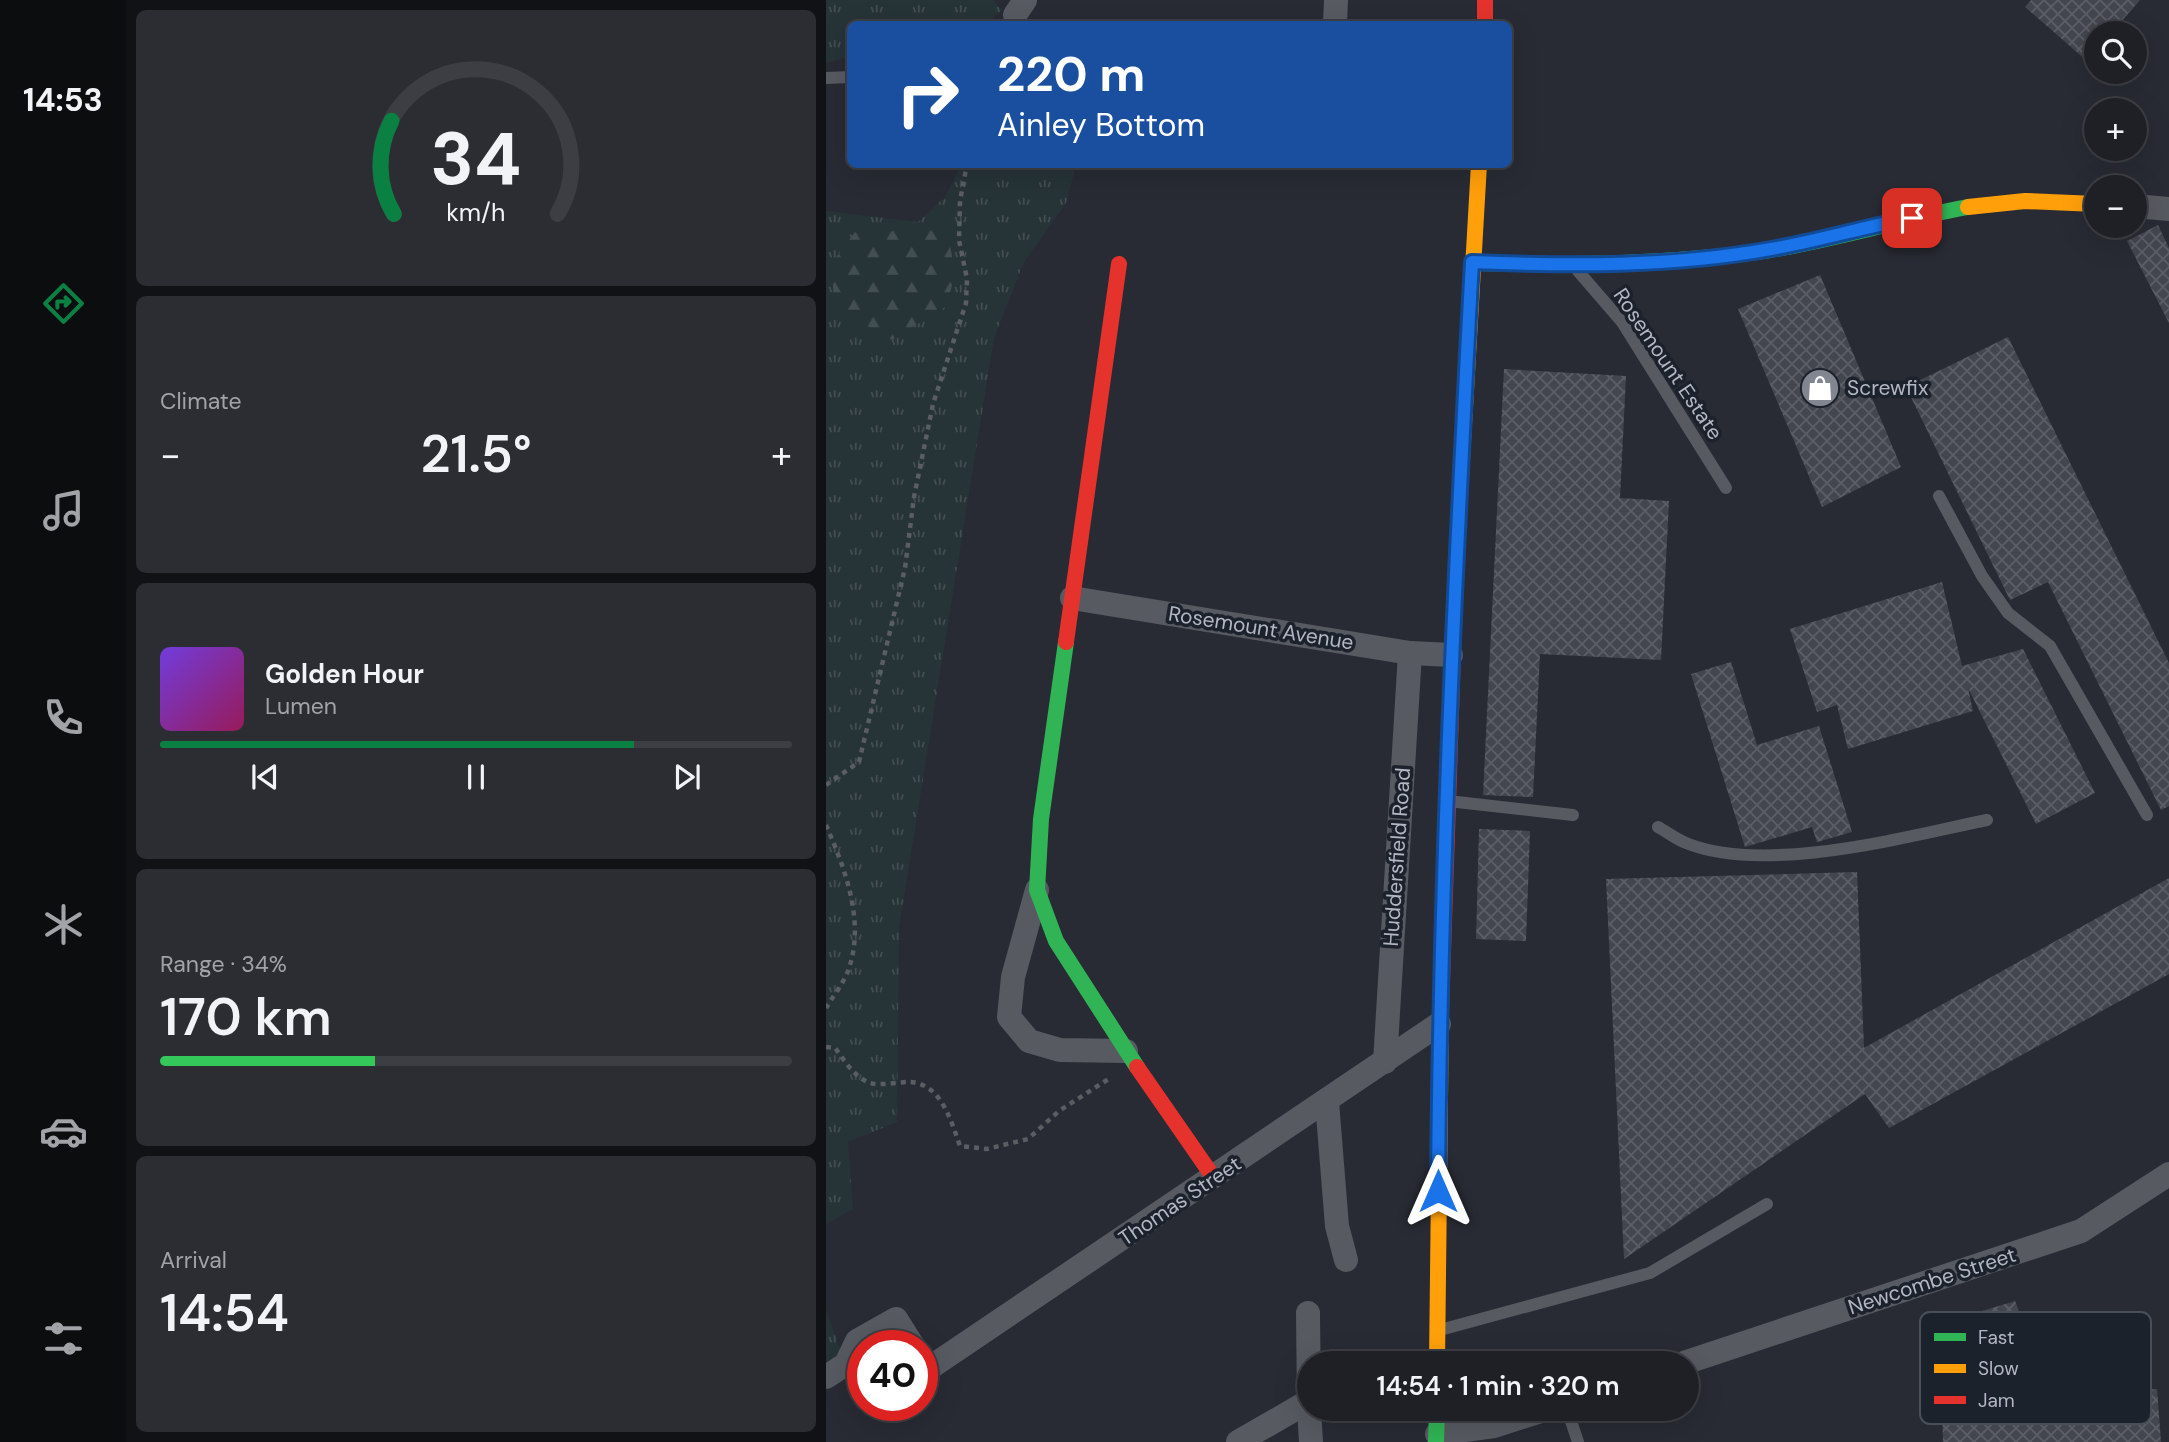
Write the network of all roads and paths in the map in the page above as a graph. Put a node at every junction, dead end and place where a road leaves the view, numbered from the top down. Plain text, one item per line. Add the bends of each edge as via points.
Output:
1 (1335, 0) edge
2 (1485, 0) edge
3 (1335, 21) edge
4 (1485, 21) edge
5 (847, 77) edge
6 (826, 78) edge
7 (966, 168) edge
8 (1479, 168) edge
9 (2084, 204) edge
10 (2147, 207) edge
11 (2169, 209) edge
12 (1472, 262) junction
13 (1119, 264) dead end
14 (1573, 265) junction
15 (1726, 488) dead end
16 (1939, 496) dead end
17 (1072, 598) junction
18 (1410, 653) junction
19 (1451, 655) junction
20 (826, 786) edge
21 (1446, 801) junction
22 (1573, 815) dead end
23 (2147, 815) dead end
24 (1987, 820) dead end
25 (826, 825) edge
26 (1658, 827) dead end
27 (1037, 890) junction
28 (826, 1008) edge
29 (1439, 1024) junction
30 (826, 1047) edge
31 (1131, 1059) junction
32 (1385, 1062) junction
33 (1327, 1102) junction
34 (2169, 1174) edge
35 (1214, 1178) junction
36 (1767, 1204) dead end
37 (1346, 1260) dead end
38 (1308, 1313) dead end
39 (876, 1330) edge
40 (903, 1330) edge
41 (1437, 1331) junction
42 (1308, 1351) edge
43 (1437, 1351) edge
44 (1699, 1358) edge
45 (847, 1362) edge
46 (938, 1362) edge
47 (826, 1377) edge
48 (1297, 1411) edge
49 (1310, 1421) edge
50 (1510, 1421) edge
51 (1571, 1421) edge
52 (1436, 1438) edge
53 (1238, 1442) edge
54 (1311, 1442) edge
55 (1578, 1442) edge

1 - 3 street
2 - 4 street
5 - 6 lane
7 - 20 path via 959,240 967,279 966,303 933,404 905,568 859,762
8 - 12 street, Huddersfield Road
9 - 14 street via 2002,202 1770,249 1658,262
10 - 11 street
12 - 14 street
12 - 19 street, Huddersfield Road
13 - 17 street
14 - 15 lane, Rosemount Estate via 1622,322
16 - 23 lane via 1982,576 2008,613 2050,646
17 - 18 street, Rosemount Avenue
17 - 27 street via 1041,819
18 - 19 street, Rosemount Avenue
18 - 32 street, Huddersfield Road
19 - 21 street, Huddersfield Road
21 - 22 lane
21 - 29 street, Huddersfield Road
24 - 26 lane via 1835,849 1756,857 1685,843
25 - 28 path via 845,866 853,908 853,948 847,972
27 - 31 street via 1056,941
27 - 31 street via 1013,977 1009,1017 1029,1041
29 - 32 street, Thomas Street
29 - 41 street, Huddersfield Road
30 - 31 path via 835,1048 851,1070 872,1084 925,1086 944,1104 960,1146 987,1149 1028,1139
31 - 35 street
32 - 33 street, Thomas Street
33 - 35 street, Thomas Street
33 - 37 street via 1337,1226
34 - 44 street, Newcombe Street via 2081,1231
35 - 46 street, Thomas Street
36 - 41 lane via 1650,1273
38 - 42 street
39 - 40 street via 896,1319
41 - 43 street, Huddersfield Road
45 - 47 street
48 - 53 street
49 - 54 street
50 - 52 street
51 - 55 lane

